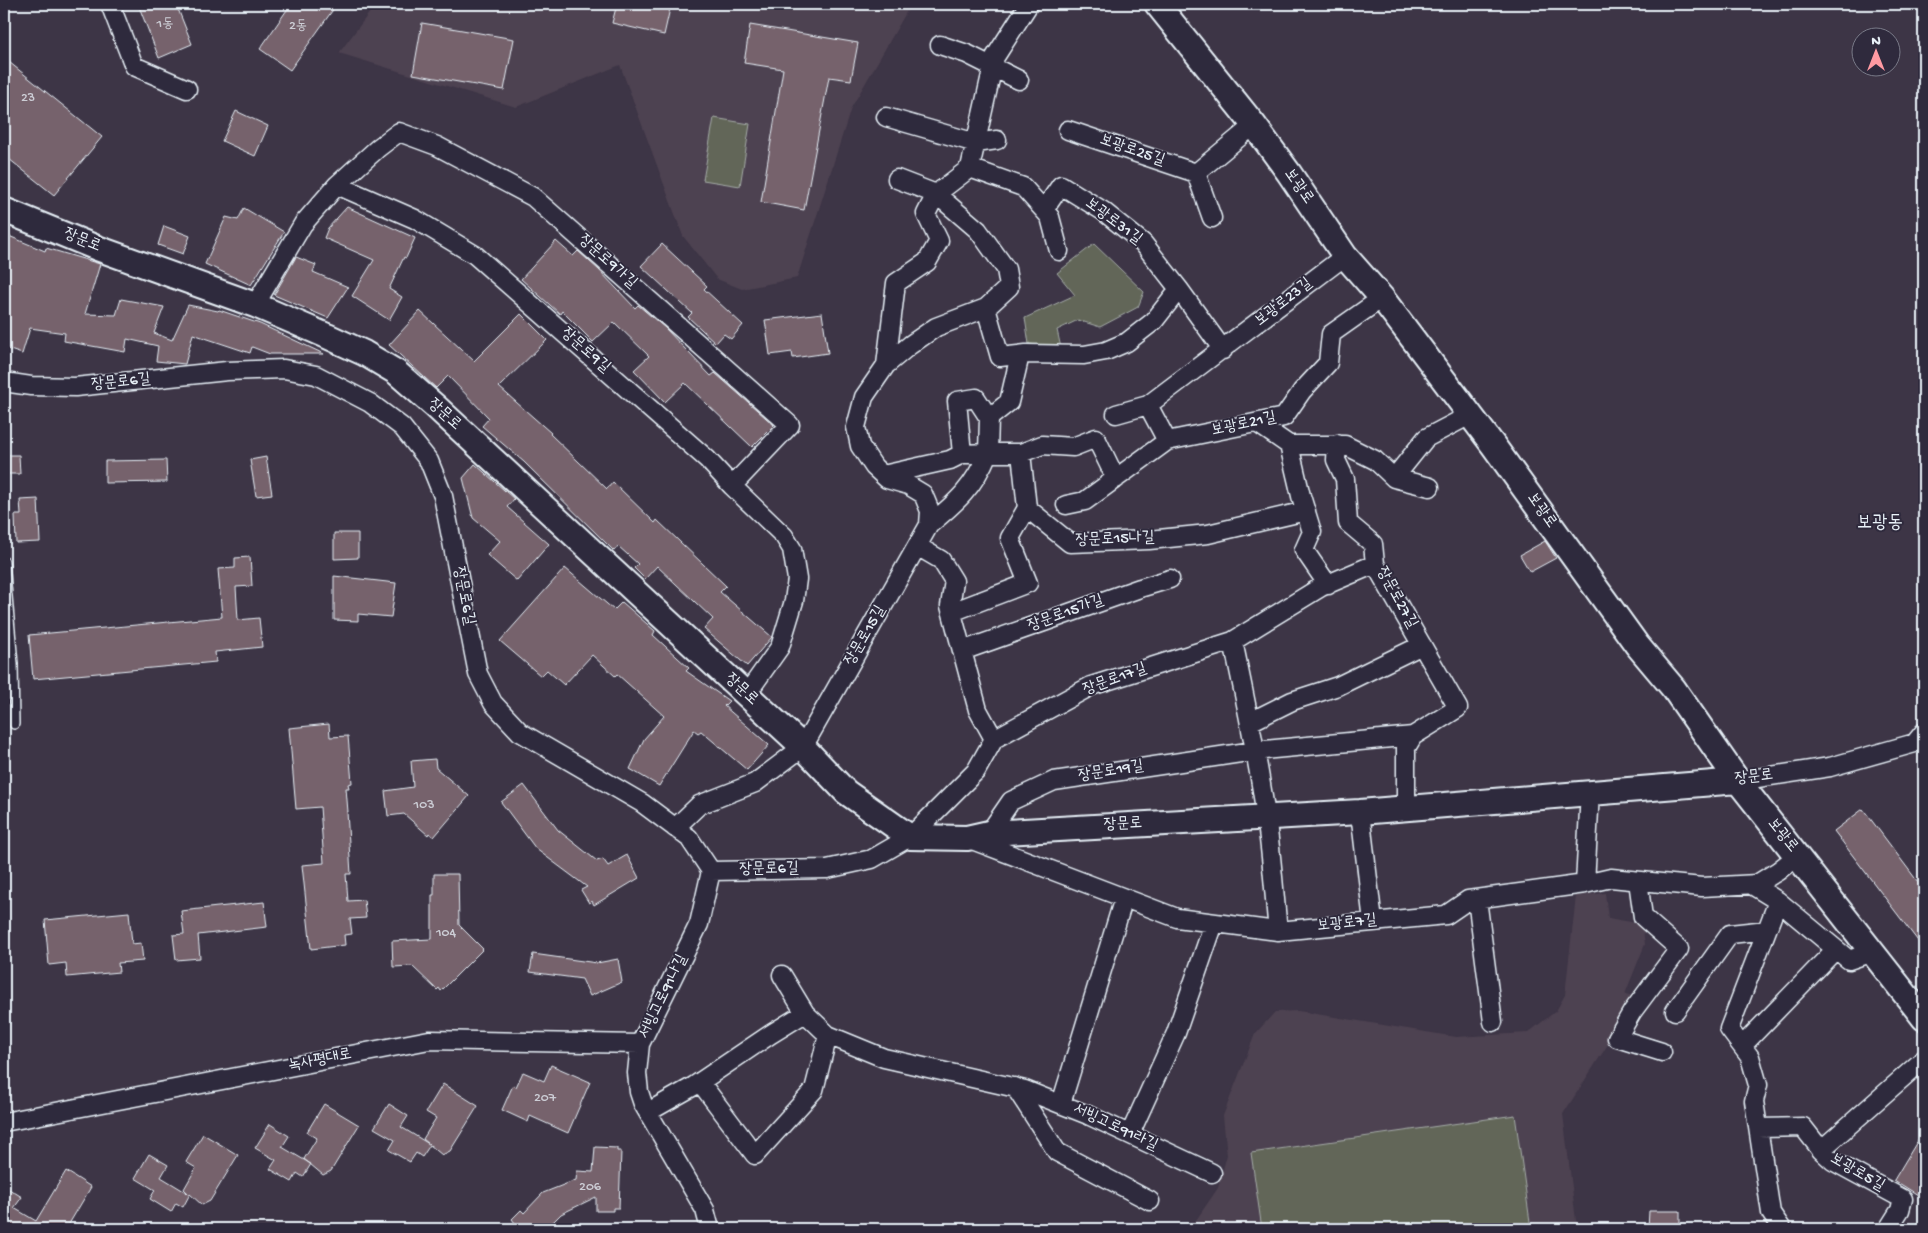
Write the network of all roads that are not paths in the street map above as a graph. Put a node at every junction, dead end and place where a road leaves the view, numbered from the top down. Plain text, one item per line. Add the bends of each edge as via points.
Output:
1 (110, 4) edge
2 (1028, 4) edge
3 (1157, 4) edge
4 (940, 45) dead end
5 (994, 67) junction
6 (1019, 80) dead end
7 (187, 89) dead end
8 (886, 117) dead end
9 (1254, 125) junction
10 (1068, 130) dead end
11 (997, 140) dead end
12 (976, 143) junction
13 (970, 168) junction
14 (1196, 173) junction
15 (897, 179) dead end
16 (338, 185) junction
17 (936, 194) junction
18 (4, 210) edge
19 (1044, 210) junction
20 (1212, 218) dead end
21 (1059, 251) dead end
22 (1345, 256) junction
23 (1179, 290) junction
24 (1382, 298) junction
25 (256, 305) junction
26 (986, 308) junction
27 (1223, 350) junction
28 (1020, 355) junction
29 (886, 365) junction
30 (4, 382) edge
31 (1148, 406) junction
32 (1116, 414) dead end
33 (1470, 415) junction
34 (989, 418) junction
35 (1257, 423) junction
36 (1167, 441) junction
37 (1336, 444) junction
38 (1289, 445) junction
39 (988, 453) junction
40 (1021, 453) junction
41 (962, 454) junction
42 (883, 475) junction
43 (1116, 478) junction
44 (1394, 478) junction
45 (732, 486) junction
46 (1430, 487) dead end
47 (1066, 505) dead end
48 (1027, 508) junction
49 (1306, 511) junction
50 (929, 525) junction
51 (917, 546) junction
52 (4, 562) edge
53 (1375, 564) junction
54 (1170, 579) dead end
55 (1328, 585) junction
56 (952, 612) junction
57 (1233, 641) junction
58 (1422, 644) junction
59 (962, 651) junction
60 (746, 694) junction
61 (1250, 722) junction
62 (14, 724) dead end
63 (1413, 736) junction
64 (994, 740) junction
65 (1921, 740) edge
66 (803, 747) junction
67 (1254, 751) junction
68 (1738, 781) junction
69 (1590, 792) junction
70 (1406, 808) junction
71 (1360, 812) junction
72 (1266, 817) junction
73 (675, 828) junction
74 (978, 835) junction
75 (910, 837) junction
76 (1798, 855) junction
77 (711, 871) junction
78 (1638, 880) junction
79 (1586, 884) junction
80 (1752, 885) junction
81 (1124, 898) junction
82 (1477, 899) junction
83 (1778, 900) junction
84 (1373, 922) junction
85 (1214, 923) junction
86 (1767, 930) junction
87 (1278, 931) junction
88 (1836, 949) junction
89 (1872, 952) junction
90 (782, 976) dead end
91 (1675, 1011) dead end
92 (805, 1013) junction
93 (1924, 1018) edge
94 (1493, 1022) dead end
95 (828, 1036) junction
96 (640, 1044) junction
97 (1742, 1046) junction
98 (1662, 1052) dead end
99 (1924, 1059) edge
100 (700, 1082) junction
101 (1015, 1087) junction
102 (1061, 1104) junction
103 (648, 1112) junction
104 (4, 1122) edge
105 (1758, 1128) junction
106 (1130, 1134) junction
107 (1821, 1150) junction
108 (1212, 1173) dead end
109 (1150, 1202) dead end
110 (710, 1229) edge
111 (1782, 1229) edge
112 (1888, 1229) edge

1 - 7 street via 134,66
2 - 5 street via 995,56
3 - 9 street, 보광로
4 - 5 street
5 - 6 street
5 - 12 street
8 - 12 street
9 - 14 street
9 - 22 street, 보광로
10 - 14 street, 보광로25길
11 - 12 street
12 - 13 street
13 - 17 street
13 - 19 street via 1023,187
14 - 20 street
15 - 17 street
16 - 25 street via 303,224
16 - 45 street, 장문로9길 via 415,219 476,255 706,458
16 - 45 street, 장문로9가길 via 399,132 437,146 532,197 790,425
17 - 26 street via 978,230 1006,270 1010,287
17 - 29 street via 926,214 939,241 927,262 896,283
18 - 25 street, 장문로 via 97,248
19 - 21 street via 1050,217
19 - 23 street, 보광로31길 via 1061,185 1103,211 1143,243
22 - 24 street, 보광로
22 - 27 street, 보광로23길
23 - 27 street
23 - 28 street via 1154,320 1120,345 1084,355
24 - 33 street, 보광로
24 - 35 street, 보광로21길 via 1331,334 1328,363 1284,417
25 - 60 street, 장문로 via 364,353 396,372
26 - 28 street via 1000,357
26 - 29 street via 936,327
27 - 31 street, 보광로23길
28 - 34 street via 1009,402
29 - 42 street via 864,398 856,427 860,446
30 - 73 street, 장문로6길 via 75,388 227,371 284,369 316,375 370,403 402,427 429,461 443,496 478,674 493,703 520,732 642,803
31 - 32 street, 보광로23길
31 - 36 street
33 - 44 street via 1426,438
33 - 68 street, 보광로 via 1636,644 1674,689
34 - 39 street
34 - 41 street via 976,398 957,401
35 - 36 street, 보광로21길
35 - 38 street
36 - 43 street, 보광로21길
37 - 38 street
37 - 44 street via 1375,460
37 - 53 street, 장문로27길 via 1336,460 1345,478 1348,523 1373,544
38 - 49 street
39 - 40 street
39 - 41 street
39 - 50 street via 980,472 958,501
40 - 43 street via 1042,446 1073,447 1096,438
40 - 48 street
41 - 42 street via 950,460
42 - 50 street via 923,494 930,511
43 - 47 street, 보광로21길 via 1085,501
44 - 46 street
45 - 60 street, 장문로9길 via 784,536 792,549 797,579 780,647
48 - 49 street, 장문로15나길 via 1070,543 1208,534
48 - 56 street via 1010,538 1028,583
49 - 55 street via 1312,532 1304,550
50 - 51 street, 장문로15길
51 - 56 street via 941,560 954,581
51 - 66 street, 장문로15길
52 - 62 lane via 13,664
53 - 55 street, 장문로17길
53 - 58 street, 장문로27길
54 - 59 street, 장문로15가길
55 - 57 street, 장문로17길
56 - 59 street
57 - 61 street
57 - 64 street, 장문로17길 via 1091,686
58 - 61 street, 장문로27길 via 1338,686 1292,701
58 - 63 street, 장문로27길 via 1458,708
59 - 64 street via 978,710
60 - 66 street, 장문로
61 - 67 street
63 - 67 street, 장문로19길
63 - 70 street via 1406,748
64 - 75 street via 976,771
65 - 68 street, 장문로 via 1830,767
66 - 73 street via 755,783 699,805
66 - 75 street, 장문로 via 846,792
67 - 72 street
67 - 74 street, 장문로19길 via 1054,781 1011,801
68 - 69 street, 장문로
68 - 76 street, 보광로
69 - 70 street, 장문로
69 - 79 street
70 - 71 street, 장문로
71 - 72 street, 장문로
71 - 84 street
72 - 74 street, 장문로
72 - 87 street
73 - 77 street, 장문로6길 via 689,838
74 - 75 street, 장문로
74 - 81 street, 보광로7길
75 - 77 street, 장문로6길 via 872,859 827,869
76 - 80 street, 보광로7길
76 - 89 street, 보광로
77 - 96 street, 서빙고로91나길 via 699,924
78 - 79 street, 보광로7길 via 1611,878
78 - 80 street, 보광로7길 via 1702,888
78 - 98 street via 1643,917 1679,949 1632,1012 1617,1038
79 - 82 street, 보광로7길
80 - 83 street
81 - 85 street, 보광로7길 via 1177,918
81 - 102 street
82 - 84 street, 보광로7길 via 1468,900 1446,915
82 - 94 street
83 - 86 street
83 - 88 street
84 - 87 street, 보광로7길
85 - 87 street, 보광로7길
85 - 106 street via 1176,1033
86 - 91 street via 1730,934
86 - 97 street via 1728,1028
88 - 89 street via 1850,960
88 - 97 street
89 - 93 street, 보광로
90 - 92 street, 서빙고로91라길
92 - 95 street, 서빙고로91라길
92 - 100 street
95 - 100 street via 814,1090 755,1155
95 - 101 street, 서빙고로91라길 via 884,1058
96 - 103 street, 서빙고로91나길 via 639,1092
96 - 104 street, 녹사평대로 via 429,1040
97 - 105 street via 1750,1057 1758,1085 1754,1101
99 - 107 street
100 - 103 street
101 - 102 street, 서빙고로91라길
101 - 109 street via 1057,1152
102 - 106 street, 서빙고로91라길
103 - 110 street, 서빙고로91나길 via 705,1210
105 - 107 street, 보광로5길 via 1803,1127
105 - 111 street via 1772,1213
106 - 108 street, 서빙고로91라길
107 - 112 street, 보광로5길 via 1833,1161 1903,1199

